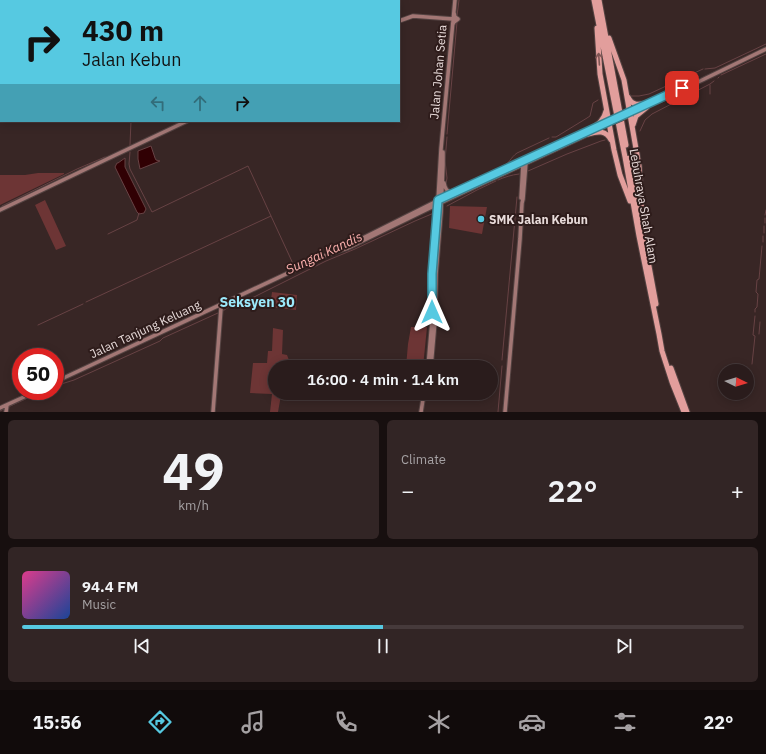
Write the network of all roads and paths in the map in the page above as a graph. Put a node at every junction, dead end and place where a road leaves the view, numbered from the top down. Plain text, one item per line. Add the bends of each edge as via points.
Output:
1 (454, 0) edge
2 (594, 0) edge
3 (599, 0) edge
4 (601, 8) junction
5 (454, 12) junction
6 (445, 18) junction
7 (453, 19) junction
8 (400, 21) edge
9 (452, 24) junction
10 (766, 49) edge
11 (626, 94) junction
12 (647, 105) junction
13 (606, 108) junction
14 (628, 114) junction
15 (185, 122) edge
16 (611, 122) junction
17 (633, 128) junction
18 (589, 133) junction
19 (612, 143) junction
20 (442, 145) junction
21 (531, 161) junction
22 (524, 162) junction
23 (443, 168) junction
24 (511, 170) junction
25 (526, 172) junction
26 (522, 178) junction
27 (453, 193) junction
28 (449, 199) junction
29 (440, 201) junction
30 (522, 203) junction
31 (0, 210) edge
32 (427, 210) junction
33 (441, 212) junction
34 (438, 217) junction
35 (639, 236) junction
36 (645, 240) junction
37 (353, 244) junction
38 (434, 293) junction
39 (220, 305) junction
40 (430, 360) edge
41 (64, 378) edge
42 (18, 400) edge
43 (424, 400) edge
44 (7, 405) junction
45 (0, 408) edge
46 (6, 412) edge
47 (213, 412) edge
48 (422, 412) edge
49 (505, 412) edge
50 (684, 412) edge
51 (687, 412) edge

1 - 5 main road, Jalan Johan Setia
13 -> 2 highway via 600,74
2 - 35 highway, Lebuhraya Shah Alam
3 - 4 highway, Lebuhraya Shah Alam
4 - 11 highway
4 - 36 highway, Lebuhraya Shah Alam
5 - 6 main road
5 - 7 main road, Jalan Johan Setia
5 - 9 main road via 458,19
6 - 7 main road
6 - 8 main road via 413,16
6 - 9 main road
7 - 9 main road, Jalan Johan Setia
9 - 20 main road, Jalan Johan Setia
10 - 12 main road
11 - 12 highway via 632,103
11 - 14 highway
12 - 14 main road
12 - 17 highway via 636,116
13 - 16 highway
13 - 18 highway via 605,116
14 - 16 main road, bridge
14 - 17 highway
15 - 31 main road
16 - 18 main road
16 - 19 highway
17 - 36 highway via 640,166
18 - 19 highway via 604,132
18 - 21 main road
18 - 22 main road
19 - 35 highway
20 - 23 main road, Jalan Johan Setia
20 - 29 main road, Jalan Johan Setia
21 - 22 main road
21 - 25 main road
22 - 24 main road
22 - 25 main road
22 - 26 main road
22 - 27 main road
23 - 27 main road via 445,187 448,192
23 - 29 main road, Jalan Johan Setia
24 - 26 main road via 520,171
24 - 28 main road
25 - 30 main road
26 - 30 main road
27 - 29 main road
28 - 29 main road
28 - 33 main road
29 - 32 main road, Jalan Tanjung Keluang
29 - 33 main road
29 - 34 main road
29 - 37 main road, Jalan Tanjung Keluang
30 - 49 main road
32 - 34 main road via 435,211
32 - 37 main road, Jalan Tanjung Keluang
33 - 38 main road
34 - 38 main road via 432,274
35 - 50 highway, Lebuhraya Shah Alam via 662,351
36 - 51 highway, Lebuhraya Shah Alam via 666,350
37 - 39 main road, Jalan Tanjung Keluang
38 - 40 main road via 435,321
39 - 41 main road, Jalan Tanjung Keluang
39 - 47 main road
42 - 44 main road
43 - 48 main road
44 - 45 main road
44 - 46 main road

